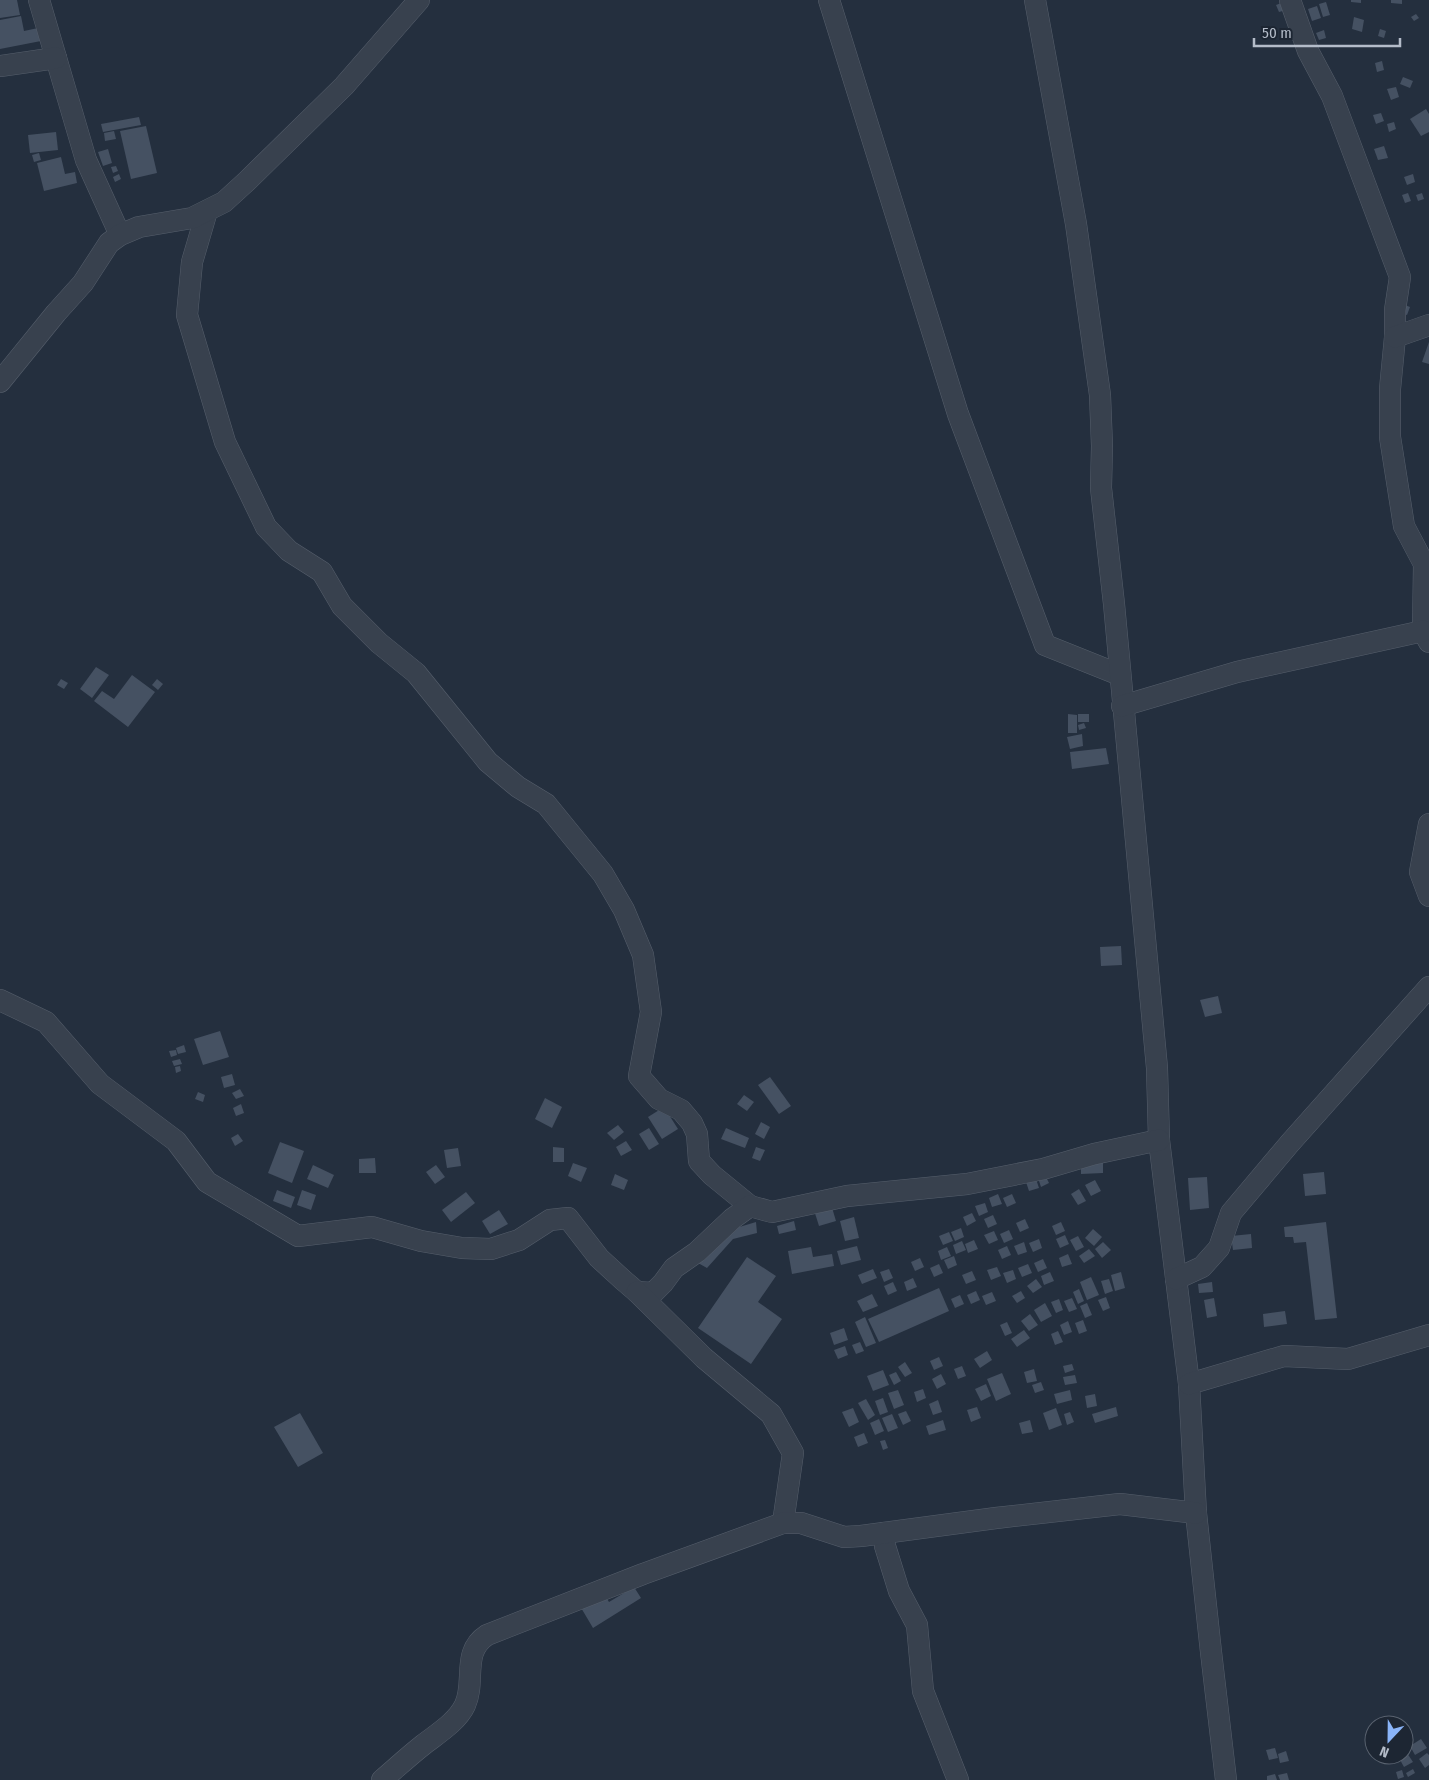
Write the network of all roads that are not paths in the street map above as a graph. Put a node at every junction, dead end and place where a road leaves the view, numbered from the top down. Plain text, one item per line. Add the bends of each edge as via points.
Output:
1 (39, 0) edge
2 (419, 0) edge
3 (829, 0) edge
4 (1034, 0) edge
5 (1290, 0) edge
6 (56, 58) junction
7 (0, 66) edge
8 (207, 210) junction
9 (120, 235) junction
10 (1429, 325) edge
11 (1395, 337) junction
12 (0, 382) edge
13 (1426, 636) edge
14 (1120, 675) junction
15 (1122, 706) junction
16 (1429, 824) edge
17 (1429, 896) edge
18 (1429, 987) edge
19 (0, 1000) edge
20 (1159, 1140) junction
21 (750, 1206) junction
22 (1176, 1279) junction
23 (637, 1292) junction
24 (1429, 1335) edge
25 (1189, 1384) junction
26 (1196, 1513) junction
27 (783, 1523) junction
28 (884, 1533) junction
29 (382, 1780) edge
30 (958, 1780) edge
31 (1226, 1780) edge

1 - 6 street
2 - 8 street via 344,86 248,182 224,202
3 - 14 street via 958,414 1045,645
4 - 14 street via 1076,224 1100,395 1101,488
5 - 11 street via 1308,51 1332,96 1400,277
6 - 7 street
6 - 9 street via 86,160
8 - 9 street via 192,218 139,227
8 - 21 street via 192,262 187,314 225,442 266,527 289,551 322,572 342,606 416,673 488,762 518,787 546,804 603,874 624,910 643,955 651,1012 639,1076 659,1099 681,1110 692,1123 697,1134 699,1162
9 - 12 street via 110,243 83,283
10 - 11 street
11 - 13 street via 1390,437 1404,526 1424,564
13 - 15 street via 1237,672
14 - 15 street
15 - 20 street via 1157,1068
16 - 17 street via 1420,872
18 - 22 street via 1231,1213 1219,1248 1202,1267
19 - 23 street via 46,1022 100,1084 176,1141 207,1182 298,1236 372,1227 421,1241 491,1249 519,1240 550,1220 568,1218 599,1258
20 - 21 street via 967,1184 846,1196 772,1212
20 - 22 street
21 - 23 street via 674,1268 653,1293
22 - 25 street
23 - 27 street via 704,1358 771,1414 793,1453
24 - 25 street via 1348,1359 1284,1356
25 - 26 street
26 - 28 street via 1120,1504
26 - 31 street
27 - 28 street via 801,1523 844,1536
27 - 29 street via 487,1635 478,1641 472,1653 469,1691 455,1719
28 - 30 street via 898,1591 918,1625 923,1691

